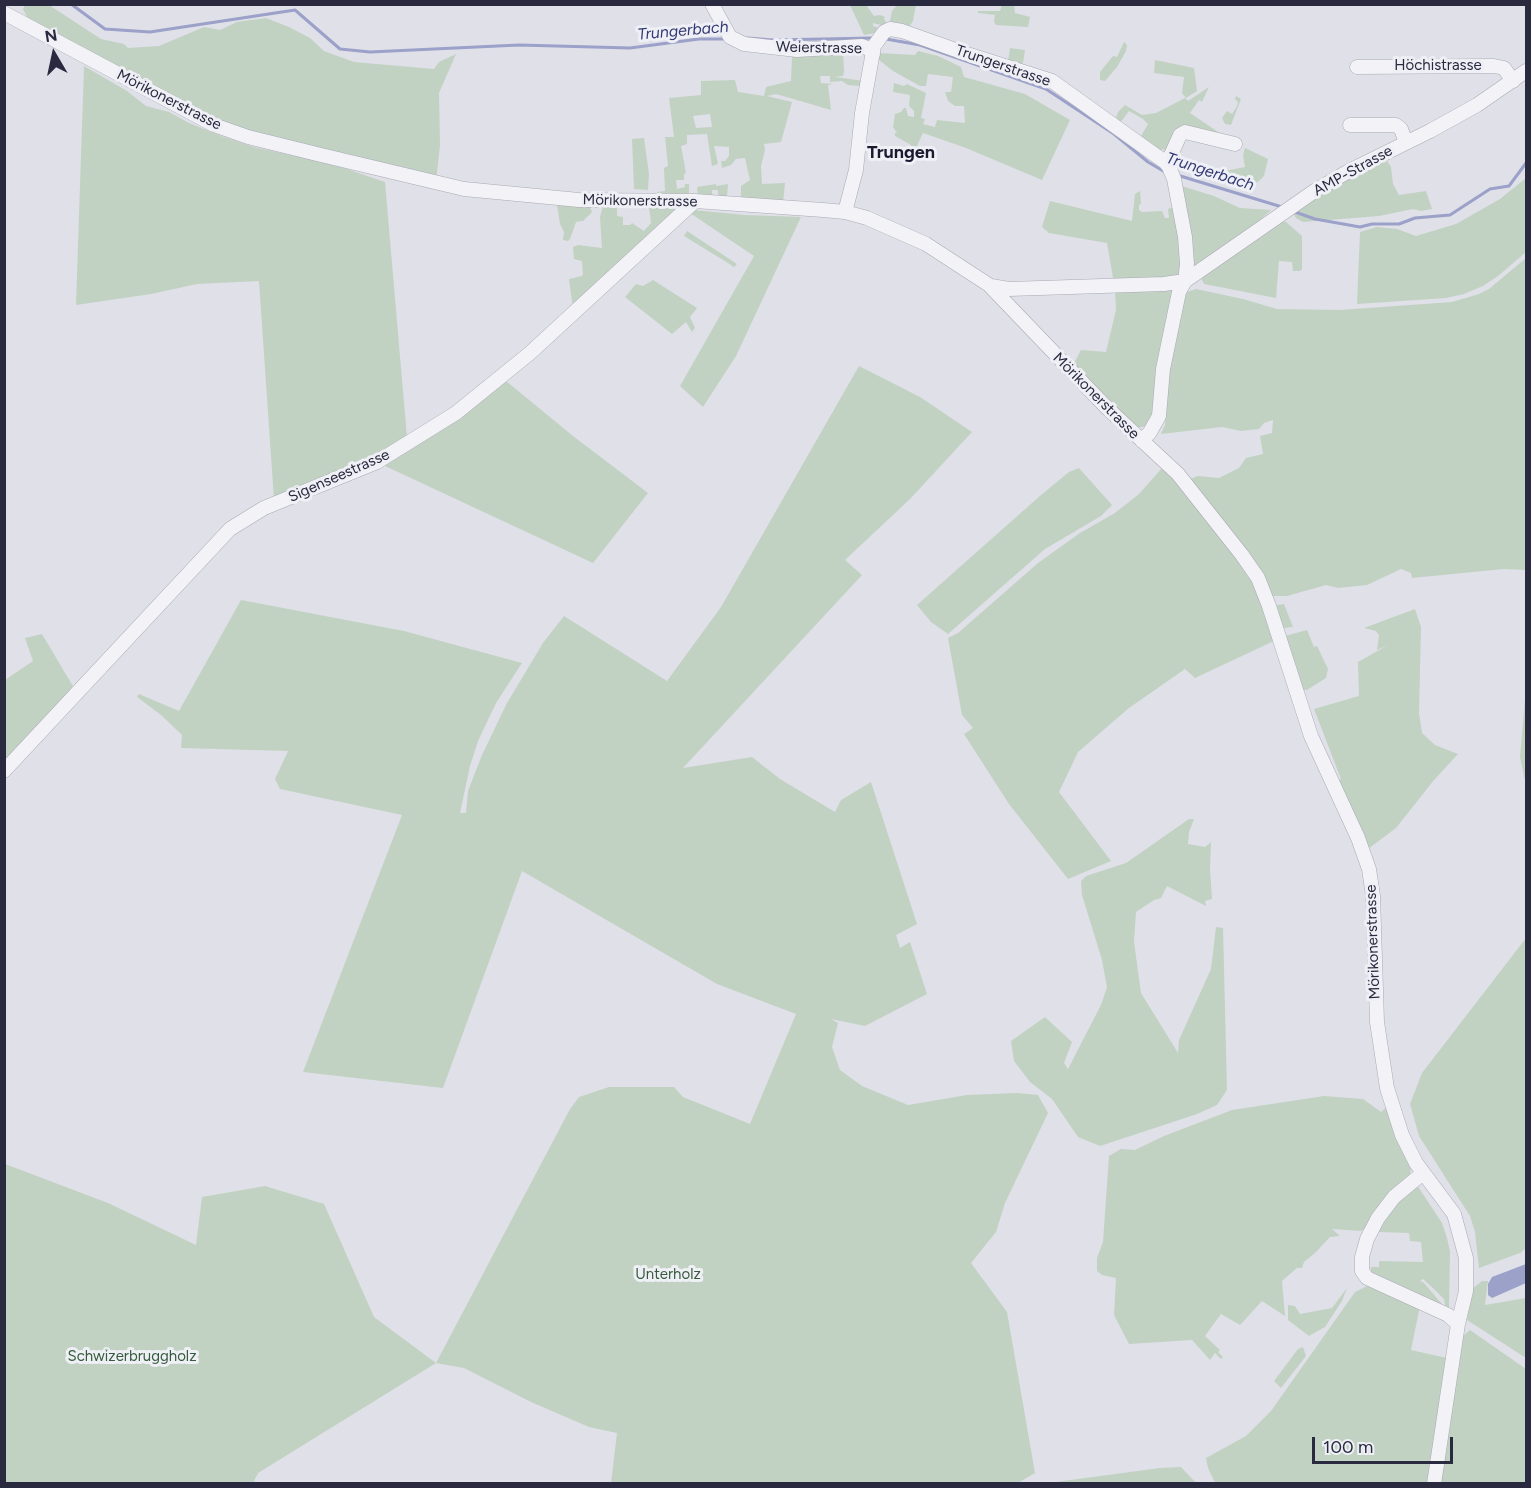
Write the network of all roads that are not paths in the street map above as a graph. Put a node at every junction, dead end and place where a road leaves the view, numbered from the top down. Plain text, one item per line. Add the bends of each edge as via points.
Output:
1 (712, 4) edge
2 (4, 13) edge
3 (873, 50) junction
4 (1357, 67) dead end
5 (1527, 71) edge
6 (1513, 81) junction
7 (1350, 125) dead end
8 (1229, 137) dead end
9 (1406, 143) junction
10 (1169, 170) junction
11 (695, 201) junction
12 (845, 212) junction
13 (1185, 281) junction
14 (989, 285) junction
15 (1142, 441) junction
16 (4, 771) edge
17 (1423, 1173) junction
18 (1458, 1324) junction
19 (1434, 1484) edge

1 - 3 street, Weierstrasse via 725,30 736,41 797,50 862,46
2 - 11 street, Mörikonerstrasse via 184,111 248,137 464,189 579,200
3 - 10 street, Trungerstrasse via 890,29 1045,78
3 - 12 street, Trungerstrasse via 856,170
4 - 6 street, Höchistrasse via 1494,66 1504,68
5 - 6 street, AMP-Strasse
6 - 9 street, AMP-Strasse
7 - 9 street via 1396,125
8 - 10 street via 1183,133
9 - 13 street, AMP-Strasse via 1316,190
10 - 13 street via 1185,237
11 - 12 street, Mörikonerstrasse
11 - 16 street, Sigenseestrasse via 530,353 456,413 377,462 264,508 230,530
12 - 14 street, Mörikonerstrasse via 926,244
13 - 14 street, AMP-Strasse via 1009,289
13 - 15 street via 1179,292 1163,369 1159,416
14 - 15 street, Mörikonerstrasse
15 - 17 street, Mörikonerstrasse via 1190,488 1246,561 1265,594 1311,736 1369,868 1381,1058 1397,1120
17 - 18 street, Mörikonerstrasse via 1454,1214 1461,1236 1467,1280
17 - 18 street via 1394,1197 1378,1218 1367,1239 1362,1271 1367,1278 1448,1315
18 - 19 street, Mörikonerstrasse

